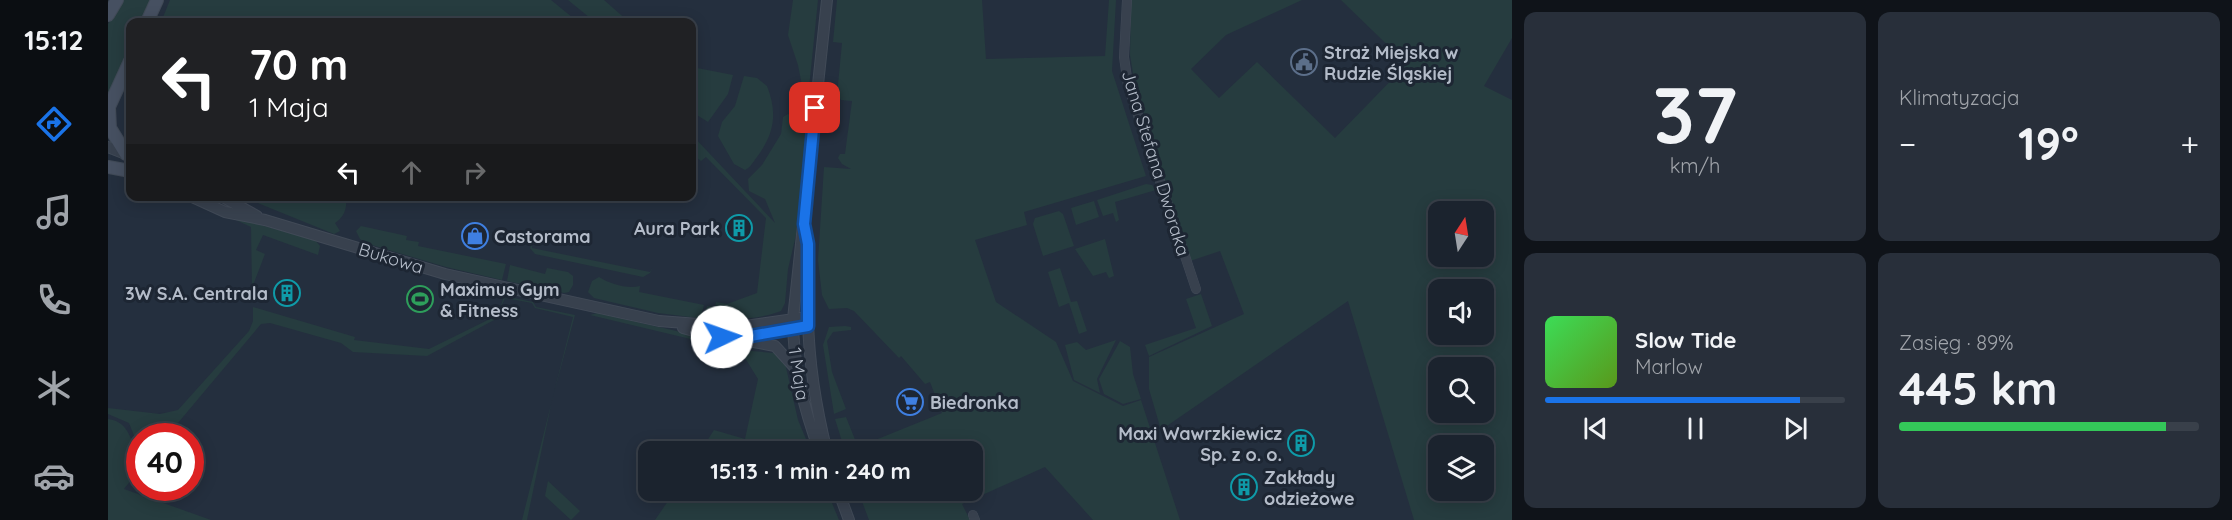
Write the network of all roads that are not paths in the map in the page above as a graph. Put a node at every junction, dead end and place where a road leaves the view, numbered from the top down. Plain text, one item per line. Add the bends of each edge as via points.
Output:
1 (117, 0) edge
2 (157, 0) edge
3 (827, 0) edge
4 (1127, 0) edge
5 (108, 15) edge
6 (149, 18) edge
7 (126, 71) edge
8 (109, 108) edge
9 (108, 147) edge
10 (126, 152) edge
11 (126, 154) edge
12 (108, 162) edge
13 (108, 167) edge
14 (126, 169) edge
15 (126, 170) edge
16 (201, 201) edge
17 (230, 201) edge
18 (264, 220) junction
19 (804, 224) junction
20 (1196, 289) dead end
21 (794, 293) junction
22 (659, 321) junction
23 (808, 321) junction
24 (774, 322) junction
25 (793, 323) junction
26 (722, 337) junction
27 (795, 368) junction
28 (816, 441) edge
29 (824, 441) edge
30 (842, 501) edge
31 (850, 520) edge

1 - 5 main road
2 - 6 main road
3 - 19 street, 1 Maja
4 - 20 street, Jana Stefana Dworaka via 1124,57 1128,85
7 - 8 main road
8 - 10 main road via 110,128
9 - 11 street
12 - 14 street
13 - 15 main road
16 - 18 street, Bukowa via 225,212
17 - 18 street, Bukowa
18 - 22 street, Bukowa via 481,284
19 - 21 street, 1 Maja
19 - 23 street, 1 Maja via 808,244
21 - 24 street
21 - 25 street, 1 Maja
22 - 24 street, Bukowa via 738,327
22 - 26 street, Bukowa
23 - 25 street
23 - 29 street, 1 Maja via 816,405
24 - 25 street, Bukowa
25 - 26 street, Bukowa via 745,337
25 - 27 street, 1 Maja
26 - 27 street via 775,346
27 - 28 street, 1 Maja
30 - 31 street

